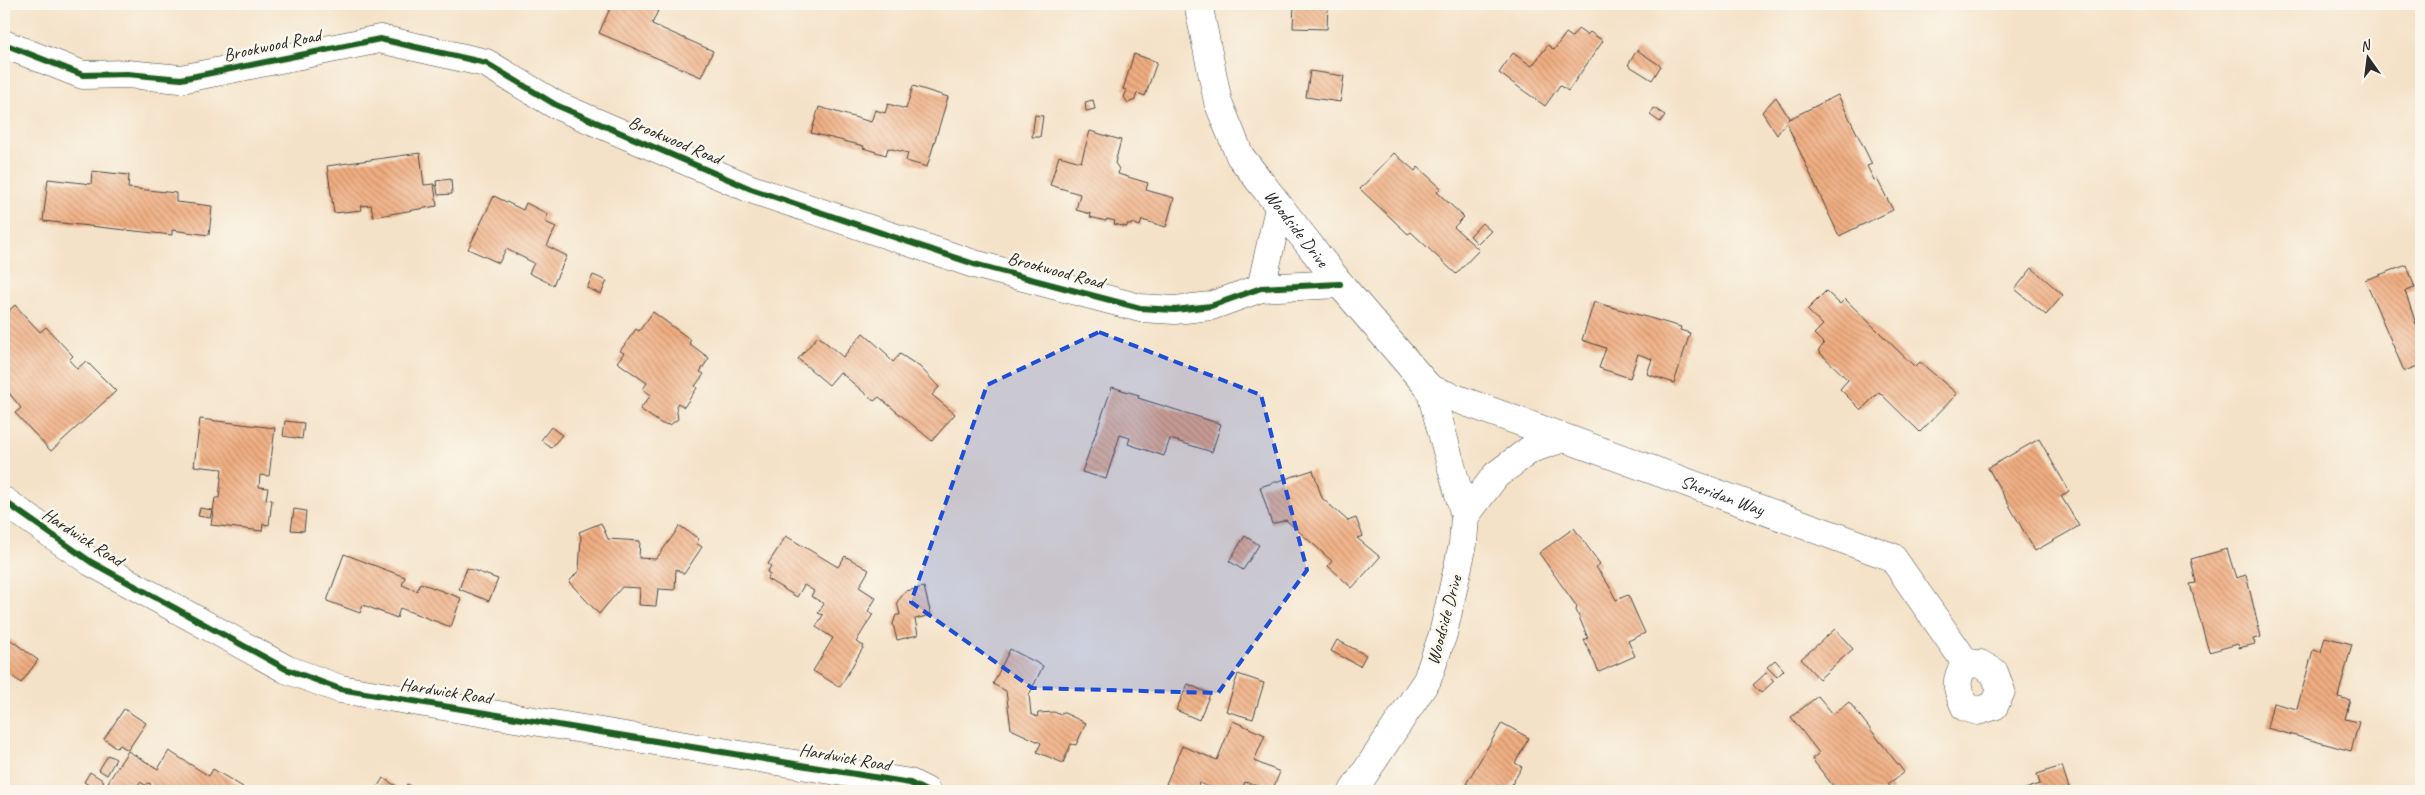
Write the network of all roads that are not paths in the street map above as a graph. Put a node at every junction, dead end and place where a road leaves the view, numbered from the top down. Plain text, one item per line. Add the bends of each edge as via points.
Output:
1 (1200, 4) edge
2 (4, 44) edge
3 (1279, 208) junction
4 (1340, 284) junction
5 (1260, 288) junction
6 (1430, 389) junction
7 (1564, 438) junction
8 (4, 502) edge
9 (1465, 516) junction
10 (1966, 663) dead end
11 (926, 791) edge
12 (1353, 791) edge

1 - 3 street, Woodside Drive via 1218,102 1240,156
2 - 5 street, Brookwood Road via 83,75 128,74 181,79 380,38 486,63 556,105 751,189 974,264 1140,308 1175,310 1211,306
3 - 4 street, Woodside Drive
3 - 5 street
4 - 5 street, Brookwood Road
4 - 6 street, Woodside Drive
6 - 7 street, Sheridan Way
6 - 9 street, Woodside Drive
7 - 9 street via 1531,449 1496,475
7 - 10 street, Sheridan Way via 1892,557
8 - 11 street, Hardwick Road via 91,562 286,669 340,689 910,783
9 - 12 street, Woodside Drive via 1463,544 1443,634 1427,680

